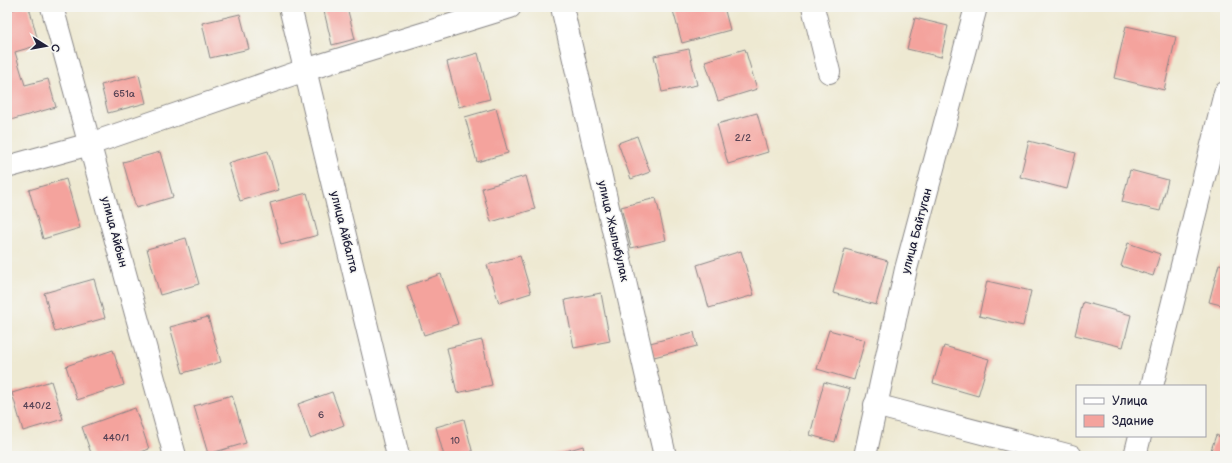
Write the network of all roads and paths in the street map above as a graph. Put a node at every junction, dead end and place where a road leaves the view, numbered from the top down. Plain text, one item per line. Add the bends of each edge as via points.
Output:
1 (52, 7) edge
2 (290, 7) edge
3 (510, 7) edge
4 (562, 7) edge
5 (812, 7) edge
6 (976, 7) edge
7 (305, 70) junction
8 (829, 72) dead end
9 (1225, 93) edge
10 (90, 144) junction
11 (7, 167) edge
12 (1152, 385) edge
13 (875, 405) junction
14 (1140, 437) edge
15 (175, 456) edge
16 (398, 456) edge
17 (665, 456) edge
18 (864, 456) edge
19 (1071, 456) edge
20 (1135, 456) edge

1 - 10 street, улица Айбын
2 - 7 street, улица Айбалта
3 - 7 street
4 - 17 street, улица Жылыбулак
5 - 8 street
6 - 13 street, улица Байтуган via 906,269
7 - 10 street
7 - 16 street, улица Айбалта
9 - 12 street
10 - 11 street
10 - 15 street, улица Айбын
13 - 18 street, улица Байтуган
13 - 19 street
14 - 20 street

